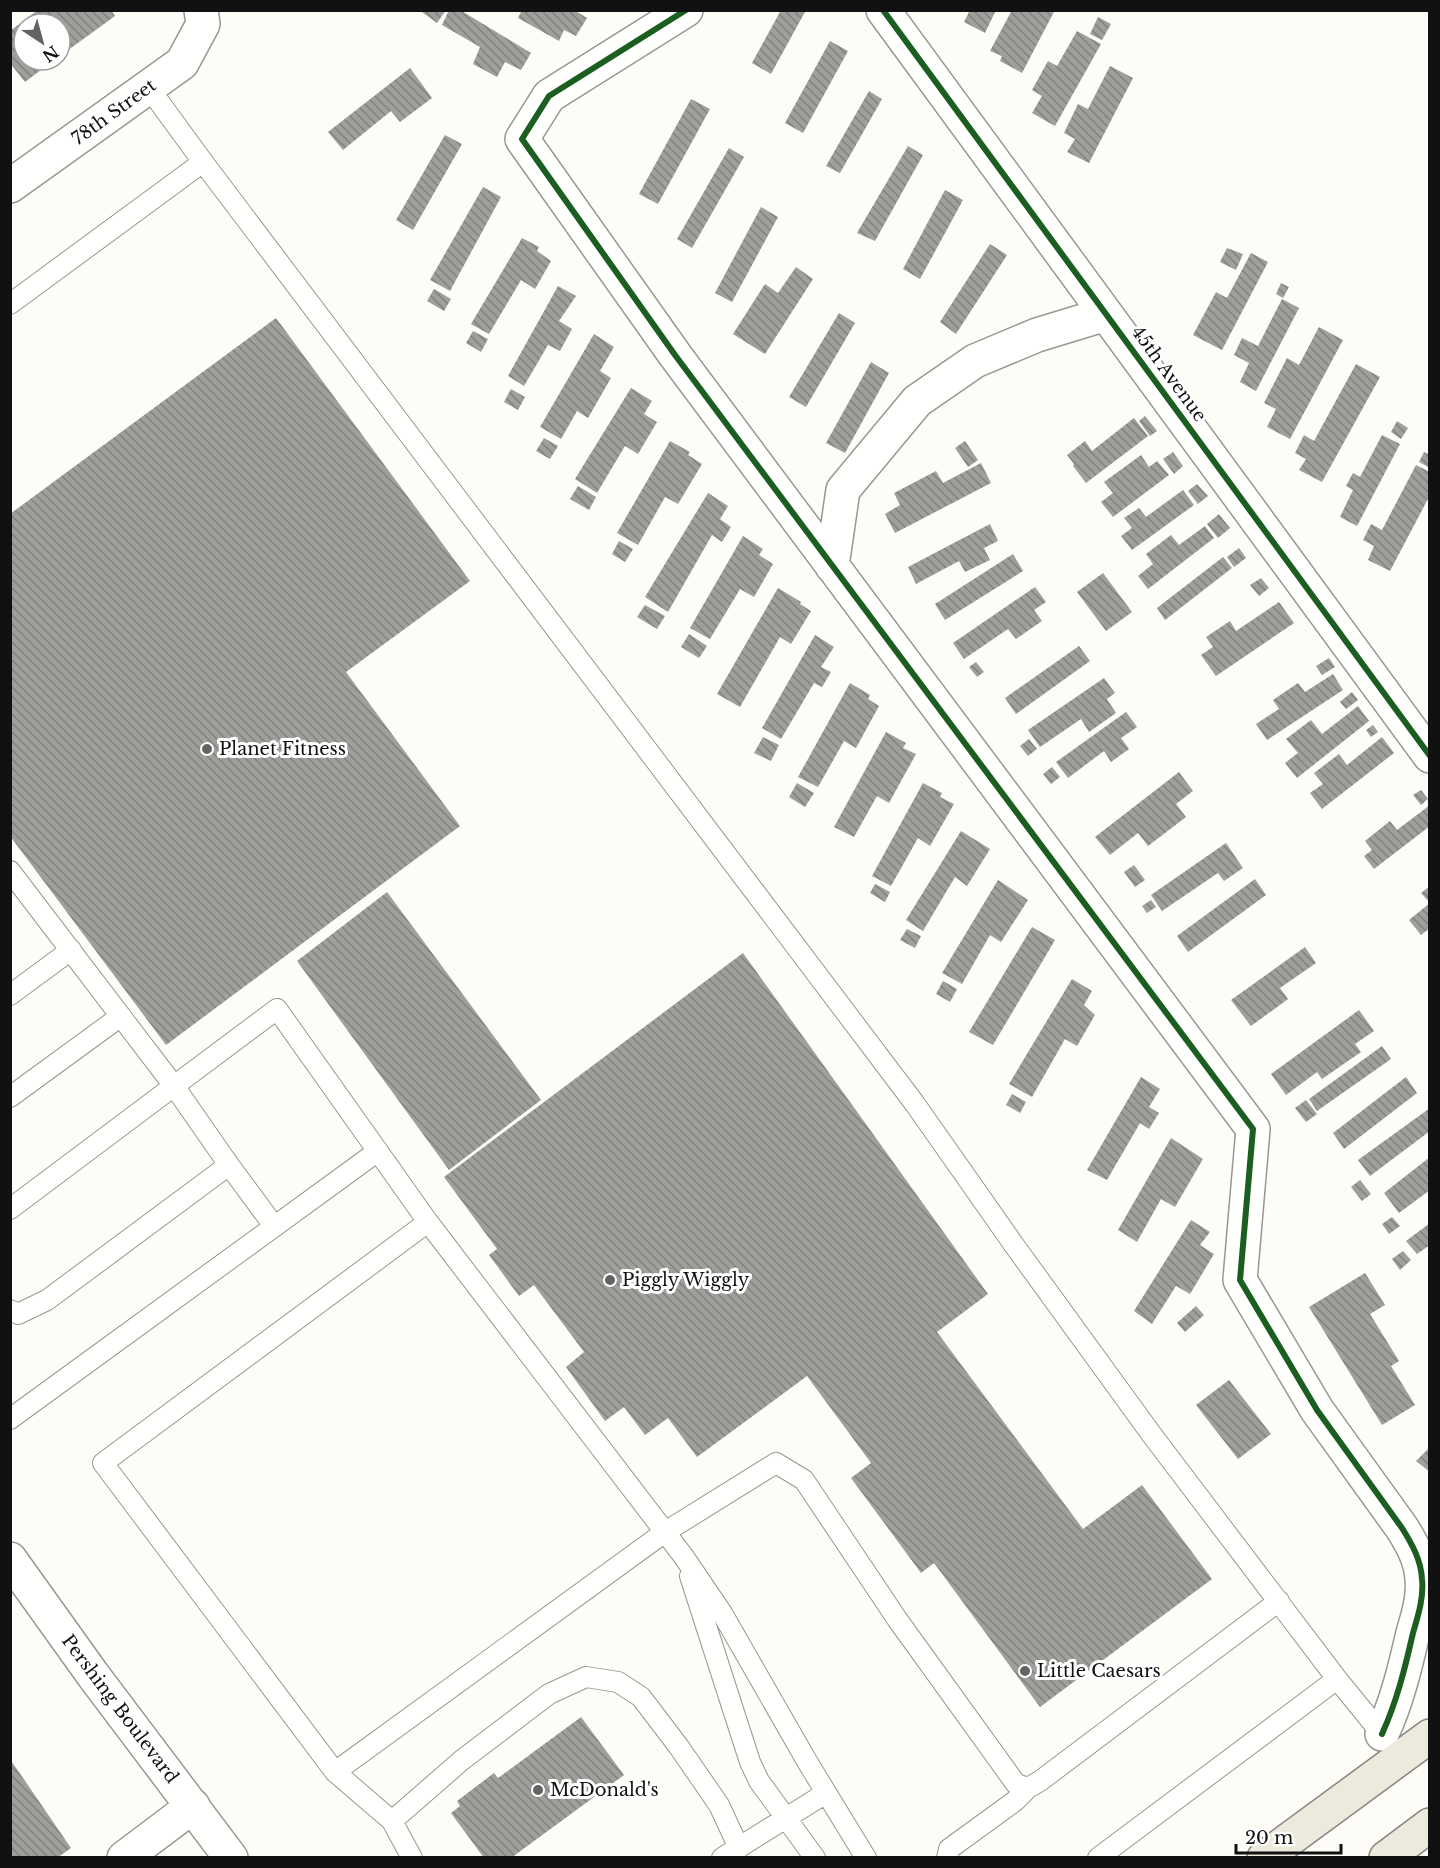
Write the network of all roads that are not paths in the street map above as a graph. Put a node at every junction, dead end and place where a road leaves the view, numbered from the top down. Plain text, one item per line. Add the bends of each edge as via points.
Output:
1 (686, 10) edge
2 (883, 10) edge
3 (202, 17) edge
4 (149, 88) junction
5 (202, 162) junction
6 (10, 186) edge
7 (10, 304) edge
8 (1106, 314) junction
9 (832, 566) junction
10 (1430, 756) edge
11 (13, 881) edge
12 (71, 950) junction
13 (10, 995) edge
14 (121, 1016) junction
15 (174, 1086) junction
16 (10, 1097) edge
17 (378, 1151) junction
18 (229, 1165) junction
19 (10, 1209) edge
20 (428, 1222) junction
21 (274, 1226) junction
22 (10, 1310) edge
23 (10, 1419) edge
24 (665, 1532) junction
25 (684, 1557) junction
26 (12, 1565) edge
27 (1279, 1601) junction
28 (1337, 1679) junction
29 (1430, 1736) edge
30 (1392, 1745) junction
31 (335, 1772) junction
32 (1028, 1788) junction
33 (826, 1793) junction
34 (194, 1806) junction
35 (786, 1818) junction
36 (392, 1821) junction
37 (1430, 1825) edge
38 (730, 1853) edge
39 (864, 1853) edge
40 (124, 1857) edge
41 (231, 1857) edge
42 (412, 1857) edge
43 (815, 1857) edge
44 (947, 1857) edge
45 (1098, 1857) edge
46 (1263, 1857) edge
47 (1386, 1857) edge

1 - 9 street via 549,96 522,139 675,355
2 - 8 street, 45th Avenue
3 - 4 street, 78th Street via 182,63
4 - 5 lane
4 - 6 street, 78th Street
5 - 7 lane
5 - 27 lane via 915,1104 1152,1435
8 - 9 street via 1037,335 975,360 917,400 843,490
8 - 10 street, 45th Avenue
9 - 30 street via 1253,1129 1240,1280 1317,1410 1402,1528 1421,1569 1420,1607 1399,1692
11 - 12 lane
12 - 13 lane
12 - 14 lane
14 - 15 lane
14 - 16 lane
15 - 17 lane via 277,1009
15 - 18 lane
15 - 19 lane
17 - 20 lane
17 - 21 lane
18 - 21 lane
18 - 22 lane via 47,1300 18,1314
20 - 24 lane
20 - 31 lane via 103,1463
21 - 23 lane
24 - 25 lane
24 - 31 lane
24 - 32 lane via 776,1463 804,1480 897,1620 1016,1784
25 - 33 lane via 722,1613
25 - 35 lane via 750,1762
26 - 34 street, Pershing Boulevard
27 - 28 lane
27 - 32 lane
28 - 30 lane
28 - 45 lane
29 - 30 main road
30 - 46 main road
31 - 36 lane
32 - 44 lane via 1015,1802 949,1849
33 - 35 lane
33 - 39 lane
34 - 40 street
34 - 41 street, Pershing Boulevard
35 - 38 lane
35 - 43 lane
36 - 38 lane via 462,1760 549,1694 586,1677 618,1682 641,1698 719,1805
36 - 42 lane
37 - 47 main road

